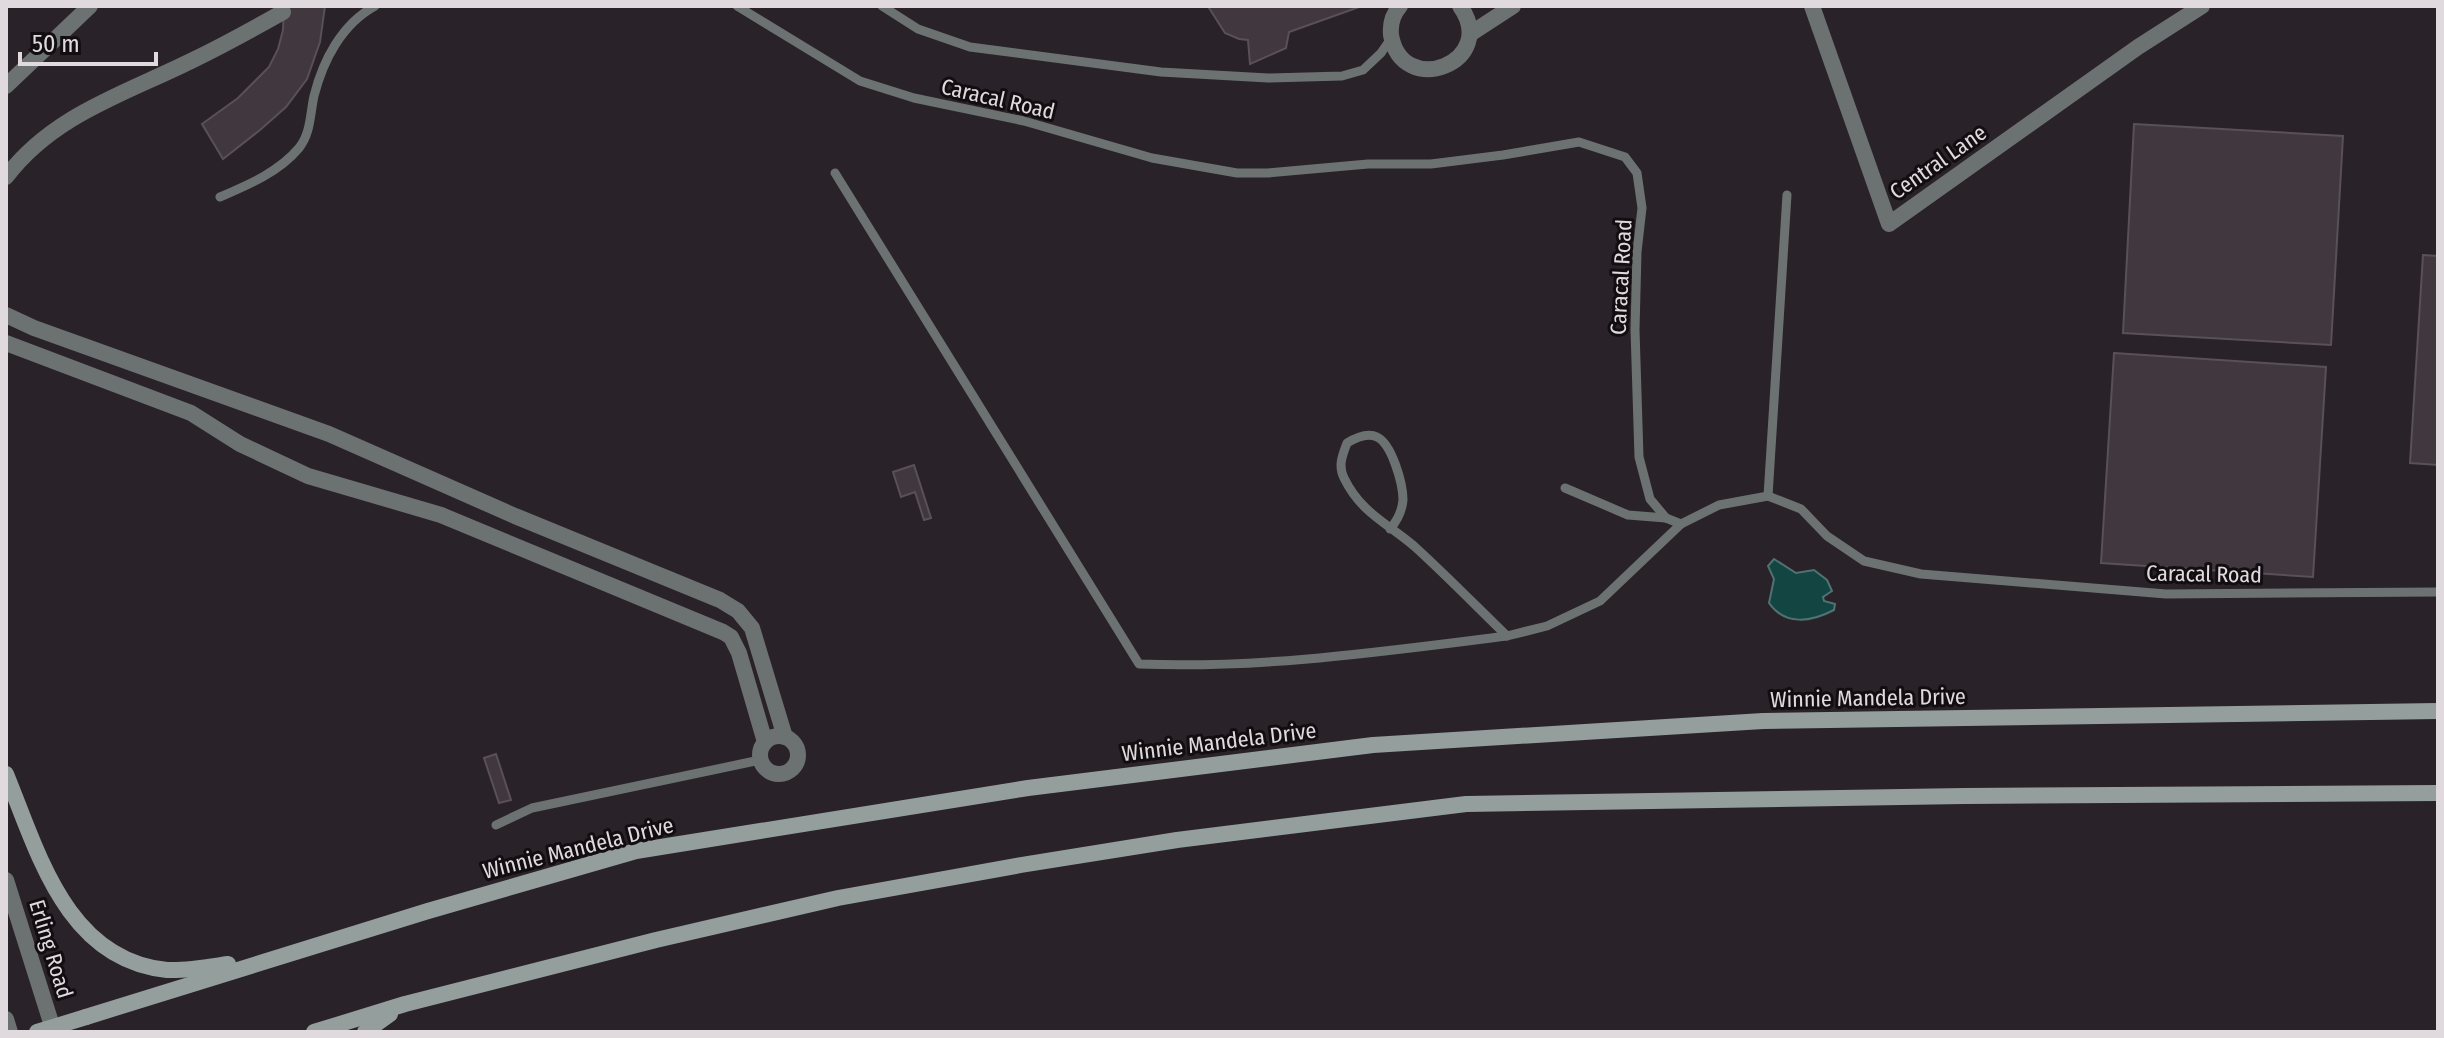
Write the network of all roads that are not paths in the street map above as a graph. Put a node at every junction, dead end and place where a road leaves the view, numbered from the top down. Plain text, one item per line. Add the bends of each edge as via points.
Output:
1 (90, 6) edge
2 (375, 6) edge
3 (737, 6) edge
4 (882, 6) edge
5 (1400, 6) edge
6 (1460, 6) edge
7 (1513, 6) edge
8 (1812, 6) edge
9 (2202, 6) edge
10 (283, 12) dead end
11 (1470, 34) junction
12 (1392, 37) junction
13 (6, 86) edge
14 (835, 173) dead end
15 (6, 177) edge
16 (1787, 195) dead end
17 (220, 197) dead end
18 (6, 315) edge
19 (6, 343) edge
20 (147, 368) junction
21 (139, 393) junction
22 (1565, 488) dead end
23 (1768, 496) junction
24 (1666, 518) junction
25 (1681, 524) junction
26 (1390, 529) junction
27 (2438, 592) edge
28 (1507, 636) junction
29 (2438, 711) edge
30 (785, 737) junction
31 (765, 742) junction
32 (760, 760) junction
33 (6, 774) edge
34 (2438, 793) edge
35 (496, 825) dead end
36 (6, 880) edge
37 (274, 958) junction
38 (405, 1004) junction
39 (6, 1019) edge
40 (10, 1032) edge
41 (37, 1032) edge
42 (54, 1032) edge
43 (314, 1032) edge
44 (365, 1032) edge

1 - 13 street
2 - 17 lane via 348,27 330,52 299,148 268,173
3 - 24 lane, Caracal Road via 860,81 1152,158 1268,173 1431,164 1579,142 1625,157 1637,173 1642,208 1635,330 1639,457 1650,499
4 - 12 lane, Caracal Road via 918,29 970,47 1161,72 1342,76 1363,70
5 - 12 street via 1390,28
6 - 11 street
7 - 11 street
8 - 9 street, Central Lane via 1889,224
10 - 15 street via 78,113 38,143
11 - 12 street via 1452,64 1436,70 1418,69 1403,60
14 - 28 lane via 1139,664 1245,664
16 - 23 lane
18 - 20 street
19 - 21 street
20 - 21 street via 152,383
20 - 30 street via 329,434 720,600 752,628
21 - 31 street via 191,413 240,444 308,476 441,515 723,632 739,653
22 - 24 lane via 1628,515
23 - 25 lane via 1719,505
23 - 27 lane, Caracal Road via 1801,509 1827,536 1864,561 1921,574 2166,594
24 - 25 lane
25 - 28 lane via 1600,601 1547,626
26 - 26 lane via 1357,499 1342,476 1340,461 1347,443 1362,435 1375,435 1383,442 1401,484 1403,501
26 - 28 lane
29 - 37 main road, Winnie Mandela Drive via 1763,721 1373,745 1028,788 636,851
30 - 31 street
30 - 32 street via 797,753 791,770 773,773
31 - 32 street
32 - 35 lane via 532,808
33 - 37 main road via 58,896 97,941 122,958 168,970
34 - 38 main road via 1466,804 1177,840 838,898
36 - 42 street, Erling Road
37 - 41 main road, Winnie Mandela Drive, bridge
38 - 43 main road
38 - 44 main road
39 - 40 street

